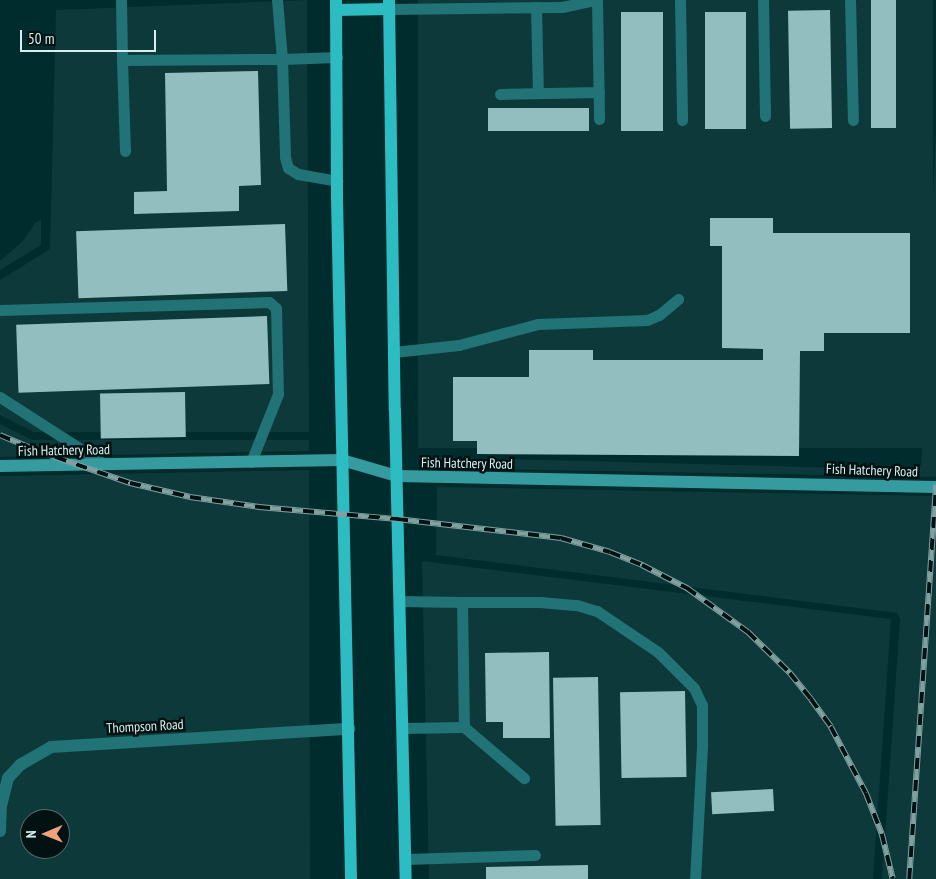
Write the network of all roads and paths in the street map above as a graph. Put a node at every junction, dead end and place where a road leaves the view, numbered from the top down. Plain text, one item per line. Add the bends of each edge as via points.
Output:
1 (121, 0) edge
2 (277, 0) edge
3 (596, 0) edge
4 (680, 0) edge
5 (763, 0) edge
6 (850, 0) edge
7 (481, 4) edge
8 (336, 5) edge
9 (389, 5) edge
10 (536, 7) junction
11 (337, 57) junction
12 (282, 59) junction
13 (122, 60) junction
14 (599, 92) junction
15 (538, 93) junction
16 (500, 94) dead end
17 (765, 116) dead end
18 (599, 119) dead end
19 (682, 120) dead end
20 (853, 120) dead end
21 (125, 151) dead end
22 (337, 181) junction
23 (678, 299) dead end
24 (0, 310) edge
25 (394, 352) junction
26 (0, 397) edge
27 (342, 460) junction
28 (251, 462) junction
29 (104, 464) junction
30 (0, 466) edge
31 (397, 476) junction
32 (936, 487) edge
33 (399, 601) junction
34 (462, 602) junction
35 (464, 727) junction
36 (403, 728) junction
37 (348, 729) junction
38 (524, 778) dead end
39 (0, 831) edge
40 (535, 855) dead end
41 (406, 859) junction
42 (351, 879) edge
43 (406, 879) edge
44 (696, 879) edge

1 - 13 lane
2 - 12 lane
3 - 10 lane via 562,7
3 - 14 lane
4 - 19 lane
5 - 17 lane
6 - 20 lane
7 - 9 lane
7 - 10 lane
8 - 9 main road
8 - 11 main road
9 - 25 main road
10 - 15 lane
11 - 12 lane
11 - 22 main road
12 - 13 lane
12 - 22 lane via 288,168 298,174
13 - 21 lane
14 - 15 lane
14 - 18 lane
15 - 16 lane
22 - 27 main road
23 - 25 lane via 659,315 647,320 538,324 459,345
24 - 28 lane via 270,302 276,308 278,394
25 - 31 main road
26 - 29 lane
27 - 28 street, Fish Hatchery Road
27 - 31 street, Fish Hatchery Road
27 - 37 main road
28 - 29 street, Fish Hatchery Road
29 - 30 street, Fish Hatchery Road
31 - 32 street, Fish Hatchery Road
31 - 33 main road
33 - 34 lane
33 - 36 main road
34 - 35 lane
34 - 44 lane via 540,602 577,605 597,611 658,652 694,688 702,705
35 - 36 lane
35 - 38 lane
36 - 41 main road
37 - 39 street, Thompson Road via 51,747 20,765 8,778 1,806
37 - 42 main road
40 - 41 lane
41 - 43 main road

